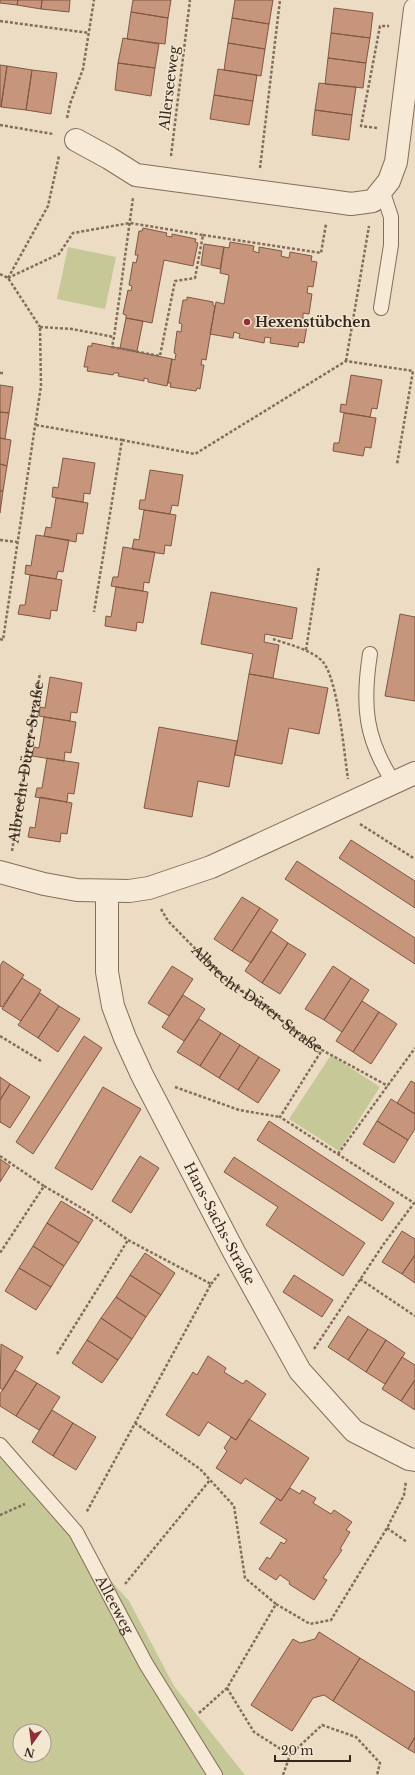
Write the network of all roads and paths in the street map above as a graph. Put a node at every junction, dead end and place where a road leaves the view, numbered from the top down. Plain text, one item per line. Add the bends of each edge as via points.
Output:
1 (94, 0) edge
2 (190, 0) edge
3 (280, 0) edge
4 (414, 18) edge
5 (0, 21) edge
6 (89, 33) junction
7 (70, 104) dead end
8 (0, 125) edge
9 (399, 132) junction
10 (64, 142) junction
11 (136, 176) junction
12 (168, 179) junction
13 (257, 191) junction
14 (377, 195) junction
15 (330, 201) junction
16 (130, 223) junction
17 (203, 235) junction
18 (0, 274) edge
19 (8, 278) junction
20 (381, 308) dead end
21 (40, 327) junction
22 (114, 337) junction
23 (346, 361) junction
24 (36, 425) junction
25 (122, 440) junction
26 (398, 464) dead end
27 (0, 540) edge
28 (17, 542) junction
29 (319, 566) dead end
30 (94, 612) dead end
31 (273, 638) dead end
32 (0, 639) edge
33 (306, 650) junction
34 (370, 654) dead end
35 (40, 673) dead end
36 (415, 773) edge
37 (394, 783) junction
38 (344, 806) junction
39 (415, 859) edge
40 (4, 874) edge
41 (149, 888) junction
42 (107, 892) junction
43 (0, 1036) edge
44 (415, 1048) edge
45 (322, 1050) junction
46 (41, 1061) dead end
47 (142, 1075) junction
48 (388, 1086) junction
49 (280, 1117) junction
50 (338, 1154) junction
51 (0, 1156) edge
52 (44, 1186) junction
53 (415, 1202) edge
54 (128, 1240) junction
55 (0, 1253) edge
56 (360, 1279) junction
57 (415, 1316) edge
58 (57, 1354) dead end
59 (300, 1371) junction
60 (135, 1423) junction
61 (0, 1445) edge
62 (412, 1459) edge
63 (210, 1480) junction
64 (43, 1496) junction
65 (0, 1515) edge
66 (387, 1528) junction
67 (76, 1532) junction
68 (407, 1542) dead end
69 (112, 1599) junction
70 (276, 1604) junction
71 (227, 1688) junction
72 (184, 1727) junction
73 (290, 1755) junction
74 (215, 1775) edge
75 (283, 1775) edge
76 (377, 1775) edge

1 - 6 path
2 - 12 path, Allerseeweg
3 - 13 path
4 - 9 street
4 - 9 path via 380,26 361,126
5 - 6 path
6 - 7 path via 83,69
8 - 10 path
9 - 14 street via 396,162 389,181
10 - 11 street via 109,158
10 - 19 path via 48,206
11 - 12 street
11 - 16 path
12 - 13 street
13 - 15 street
14 - 15 street via 351,204
14 - 20 lane via 391,217 391,238
14 - 23 path
15 - 17 path via 322,253
16 - 17 path
16 - 19 path via 74,233 59,254
16 - 22 path
17 - 22 path via 195,278 175,281 160,356 112,347
18 - 19 path
19 - 21 path
21 - 22 path via 72,329
21 - 24 path via 42,386
23 - 25 path via 195,454
23 - 26 path via 413,372
24 - 25 path
24 - 28 path
25 - 30 path
27 - 28 path
28 - 32 path via 3,640
29 - 33 path
31 - 33 path
33 - 38 path via 323,661 332,680
34 - 37 lane via 365,706 370,734 382,764
35 - 40 path, Albrecht-Dürer-Straße
36 - 37 street
37 - 38 street
38 - 39 path
38 - 41 street via 211,867
40 - 42 street via 77,890
41 - 42 street
41 - 45 path, Albrecht-Dürer-Straße via 168,921 226,980
42 - 47 street, Hans-Sachs-Straße via 107,972 113,1006
43 - 46 path
44 - 48 path
45 - 48 path, Albrecht-Dürer-Straße
45 - 49 path
47 - 49 path via 239,1110
47 - 59 street, Hans-Sachs-Straße via 231,1246
48 - 50 path
49 - 50 path
50 - 53 path
51 - 52 path
52 - 54 path via 90,1213
52 - 55 path
53 - 56 path
54 - 58 path
54 - 60 path via 212,1284
56 - 57 path
56 - 59 path
59 - 62 street, Hans-Sachs-Straße via 354,1431
60 - 63 path via 200,1469
60 - 67 path
61 - 64 lane, Alleeweg
62 - 66 path via 404,1495
63 - 69 path
63 - 70 path via 234,1506 245,1578
64 - 65 path
64 - 67 lane, Alleeweg
66 - 68 path
66 - 70 path via 331,1620 310,1624
67 - 69 lane, Alleeweg
69 - 72 lane, Alleeweg via 146,1664
70 - 71 path
71 - 72 path
71 - 73 path via 254,1732
72 - 74 lane, Alleeweg
73 - 75 path
73 - 76 path via 322,1725 356,1738 380,1763

